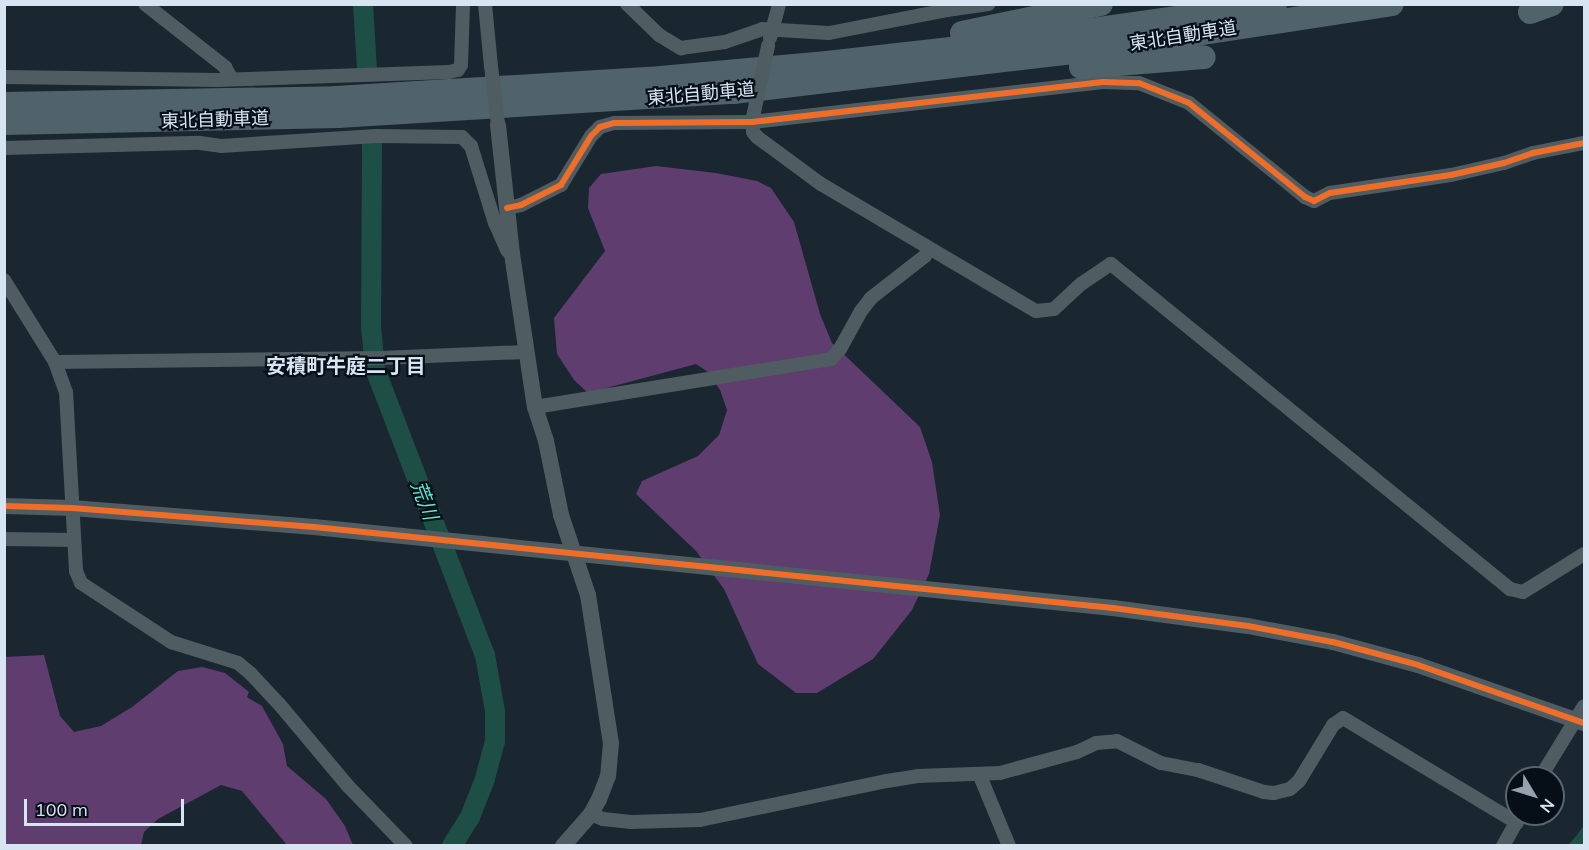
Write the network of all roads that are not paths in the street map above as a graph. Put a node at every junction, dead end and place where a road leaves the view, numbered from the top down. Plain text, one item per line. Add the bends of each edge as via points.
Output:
1 (146, 4) edge
2 (463, 4) edge
3 (485, 4) edge
4 (627, 4) edge
5 (779, 4) edge
6 (989, 4) edge
7 (1101, 4) edge
8 (1275, 4) edge
9 (1392, 4) edge
10 (771, 30) junction
11 (1204, 57) dead end
12 (926, 70) junction
13 (734, 72) junction
14 (4, 76) edge
15 (231, 78) junction
16 (4, 104) edge
17 (752, 122) junction
18 (4, 123) edge
19 (498, 125) joint
20 (1584, 143) edge
21 (4, 148) edge
22 (507, 208) junction
23 (929, 249) junction
24 (512, 254) junction
25 (4, 280) edge
26 (17, 301) junction
27 (4, 308) edge
28 (526, 352) junction
29 (55, 362) junction
30 (535, 407) junction
31 (4, 506) edge
32 (72, 508) junction
33 (4, 539) edge
34 (74, 540) junction
35 (573, 554) junction
36 (1584, 554) edge
37 (1582, 716) edge
38 (1548, 766) edge
39 (980, 776) junction
40 (1505, 810) edge
41 (591, 814) junction
42 (1514, 826) edge
43 (406, 846) edge
44 (563, 846) edge
45 (1009, 846) edge
46 (1503, 846) edge

1 - 15 street via 225,67
2 - 15 street via 458,70
3 - 19 street, bridge
4 - 10 street via 659,34 681,48 725,42 762,28
5 - 10 street
6 - 10 street via 829,33
7 - 13 highway via 916,42
8 - 13 highway, 東北自動車道 via 977,46
9 - 12 highway, 東北自動車道 via 1105,48
10 - 17 street, bridge
11 - 12 highway via 1019,71
12 - 18 highway, 東北自動車道 via 733,92 494,108 315,117
13 - 16 highway, 東北自動車道 via 336,98
14 - 15 street
17 - 20 street via 1067,85 1135,82 1189,102 1314,201 1330,193 1451,176
17 - 22 street via 607,124 591,136 561,185
17 - 23 street via 757,137 817,182
19 - 22 street
21 - 24 street via 200,143 221,146 376,136 462,137 471,146 495,223
22 - 24 street
23 - 30 street via 871,298 831,359
23 - 36 street via 1040,312 1054,309 1111,264 1510,589 1523,592
24 - 28 street
25 - 26 street
26 - 27 street
26 - 29 street
28 - 29 street
28 - 30 street
29 - 32 street via 66,392
30 - 35 street
31 - 32 street
32 - 34 street
32 - 35 street via 314,527
33 - 34 street
34 - 43 street via 76,571 81,583 171,642 238,663
35 - 37 street via 1113,608 1248,626 1333,642
35 - 41 street via 588,595 611,743 608,776
37 - 38 street
39 - 40 street via 1016,770 1096,743 1117,741 1161,763 1274,793 1290,789 1299,781 1333,725 1343,718
39 - 41 street via 918,776 700,820 631,822
39 - 45 street
41 - 44 street
42 - 46 street

